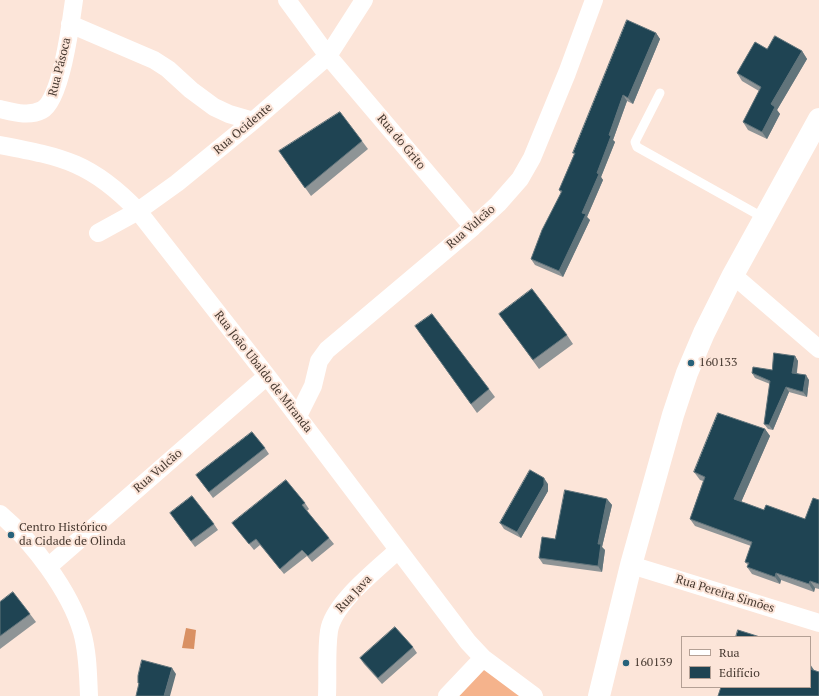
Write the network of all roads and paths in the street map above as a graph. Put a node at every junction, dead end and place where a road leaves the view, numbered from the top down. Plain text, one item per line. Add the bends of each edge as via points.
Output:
1 (74, 0) edge
2 (287, 0) edge
3 (364, 0) edge
4 (594, 0) edge
5 (70, 24) junction
6 (328, 56) junction
7 (660, 93) dead end
8 (0, 109) edge
9 (819, 119) edge
10 (253, 121) junction
11 (0, 145) edge
12 (138, 211) junction
13 (764, 218) junction
14 (473, 227) junction
15 (98, 233) dead end
16 (733, 275) junction
17 (819, 349) edge
18 (267, 376) junction
19 (298, 416) junction
20 (0, 514) edge
21 (398, 550) junction
22 (631, 565) junction
23 (48, 567) junction
24 (819, 623) edge
25 (483, 658) junction
26 (89, 696) edge
27 (327, 696) edge
28 (447, 696) edge
29 (534, 696) edge
30 (600, 696) edge

1 - 5 street, Rua Pásoca
2 - 6 street, Rua do Grito
3 - 6 street, Rua Ocidente
4 - 14 street, Rua Vulcão via 532,158 516,184
5 - 8 street, Rua Pásoca via 62,66 50,103 40,111 30,114
5 - 10 street via 154,60 214,107
6 - 10 street, Rua Ocidente
6 - 14 street, Rua do Grito
7 - 13 lane via 634,142 637,148
9 - 13 main road
10 - 12 street, Rua Ocidente
11 - 12 street, Rua João Ubaldo de Miranda via 44,153 84,167 103,178
12 - 15 street, Rua Ocidente
12 - 18 street, Rua João Ubaldo de Miranda
13 - 16 main road
14 - 19 street, Rua Vulcão via 327,350 319,361 313,386
16 - 17 street
16 - 22 main road via 686,373
18 - 19 street, Rua João Ubaldo de Miranda
18 - 23 street, Rua Vulcão
19 - 21 street, Rua João Ubaldo de Miranda
20 - 23 street via 25,538
21 - 25 street, Rua João Ubaldo de Miranda via 453,624
21 - 27 street, Rua Java via 354,592 332,620 329,630
22 - 24 street, Rua Pereira Simões
22 - 30 main road
23 - 26 street via 82,631 88,659
25 - 28 street
25 - 29 street, Rua João Ubaldo de Miranda

